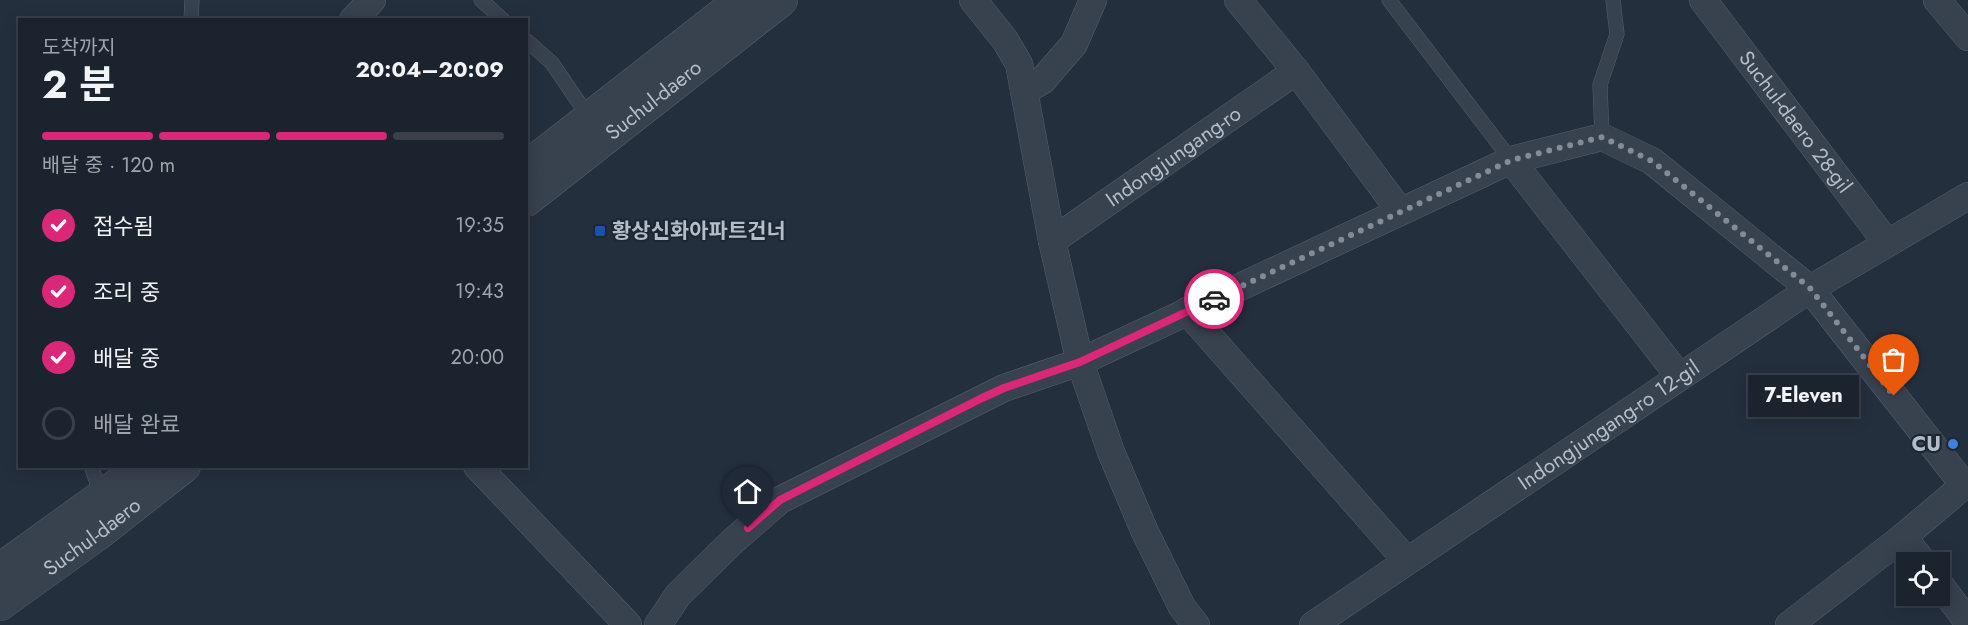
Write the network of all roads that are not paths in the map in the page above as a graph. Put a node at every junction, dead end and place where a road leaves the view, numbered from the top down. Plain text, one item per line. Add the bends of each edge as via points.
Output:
1 (192, 0) edge
2 (372, 0) edge
3 (481, 0) edge
4 (741, 0) edge
5 (781, 0) edge
6 (973, 0) edge
7 (1093, 0) edge
8 (1238, 0) edge
9 (1389, 0) edge
10 (1613, 0) edge
11 (1703, 0) edge
12 (1937, 0) edge
13 (191, 18) edge
14 (355, 18) edge
15 (501, 18) edge
16 (1968, 37) edge
17 (528, 42) edge
18 (1296, 71) junction
19 (1024, 92) junction
20 (590, 119) junction
21 (1602, 137) junction
22 (1512, 160) junction
23 (528, 166) edge
24 (1968, 196) edge
25 (528, 198) edge
26 (1400, 211) junction
27 (1052, 242) junction
28 (1887, 243) junction
29 (1810, 288) junction
30 (1187, 311) junction
31 (1080, 362) junction
32 (1679, 376) junction
33 (92, 468) edge
34 (141, 468) edge
35 (181, 468) edge
36 (479, 468) edge
37 (1966, 483) edge
38 (102, 497) junction
39 (1903, 537) junction
40 (1915, 552) edge
41 (1407, 561) junction
42 (0, 570) edge
43 (1950, 598) edge
44 (0, 604) edge
45 (1968, 622) edge
46 (628, 625) edge
47 (658, 625) edge
48 (1196, 625) edge
49 (1313, 625) edge
50 (1789, 625) edge

1 - 13 lane
2 - 14 street
3 - 15 lane
4 - 20 street, Suchul-daero
5 - 25 street, Suchul-daero
6 - 19 street via 1013,51
7 - 19 street via 1074,44 1042,81
8 - 18 street
9 - 22 lane
10 - 21 lane via 1617,34 1600,86
11 - 28 street, Suchul-daero 28-gil
12 - 16 street
17 - 20 lane via 552,63
18 - 26 street
18 - 27 street, Indongjungang-ro
19 - 27 street
20 - 23 street, Suchul-daero
21 - 22 street
21 - 29 street via 1652,161
22 - 26 street
22 - 32 street
24 - 28 street, Indongjungang-ro 12-gil
26 - 30 street
27 - 31 street
28 - 29 street, Indongjungang-ro 12-gil
29 - 32 street, Indongjungang-ro 12-gil
29 - 37 street
30 - 31 street
30 - 41 street
31 - 47 street via 1004,388 780,500 678,595
31 - 48 street via 1145,532 1182,607
32 - 41 street, Indongjungang-ro 12-gil
33 - 38 lane, Suchul-daero
34 - 38 street, Suchul-daero
35 - 44 street, Suchul-daero
36 - 46 street
37 - 39 street
38 - 42 street, Suchul-daero
39 - 40 street
39 - 50 street
41 - 49 street, Indongjungang-ro 12-gil
43 - 45 street

